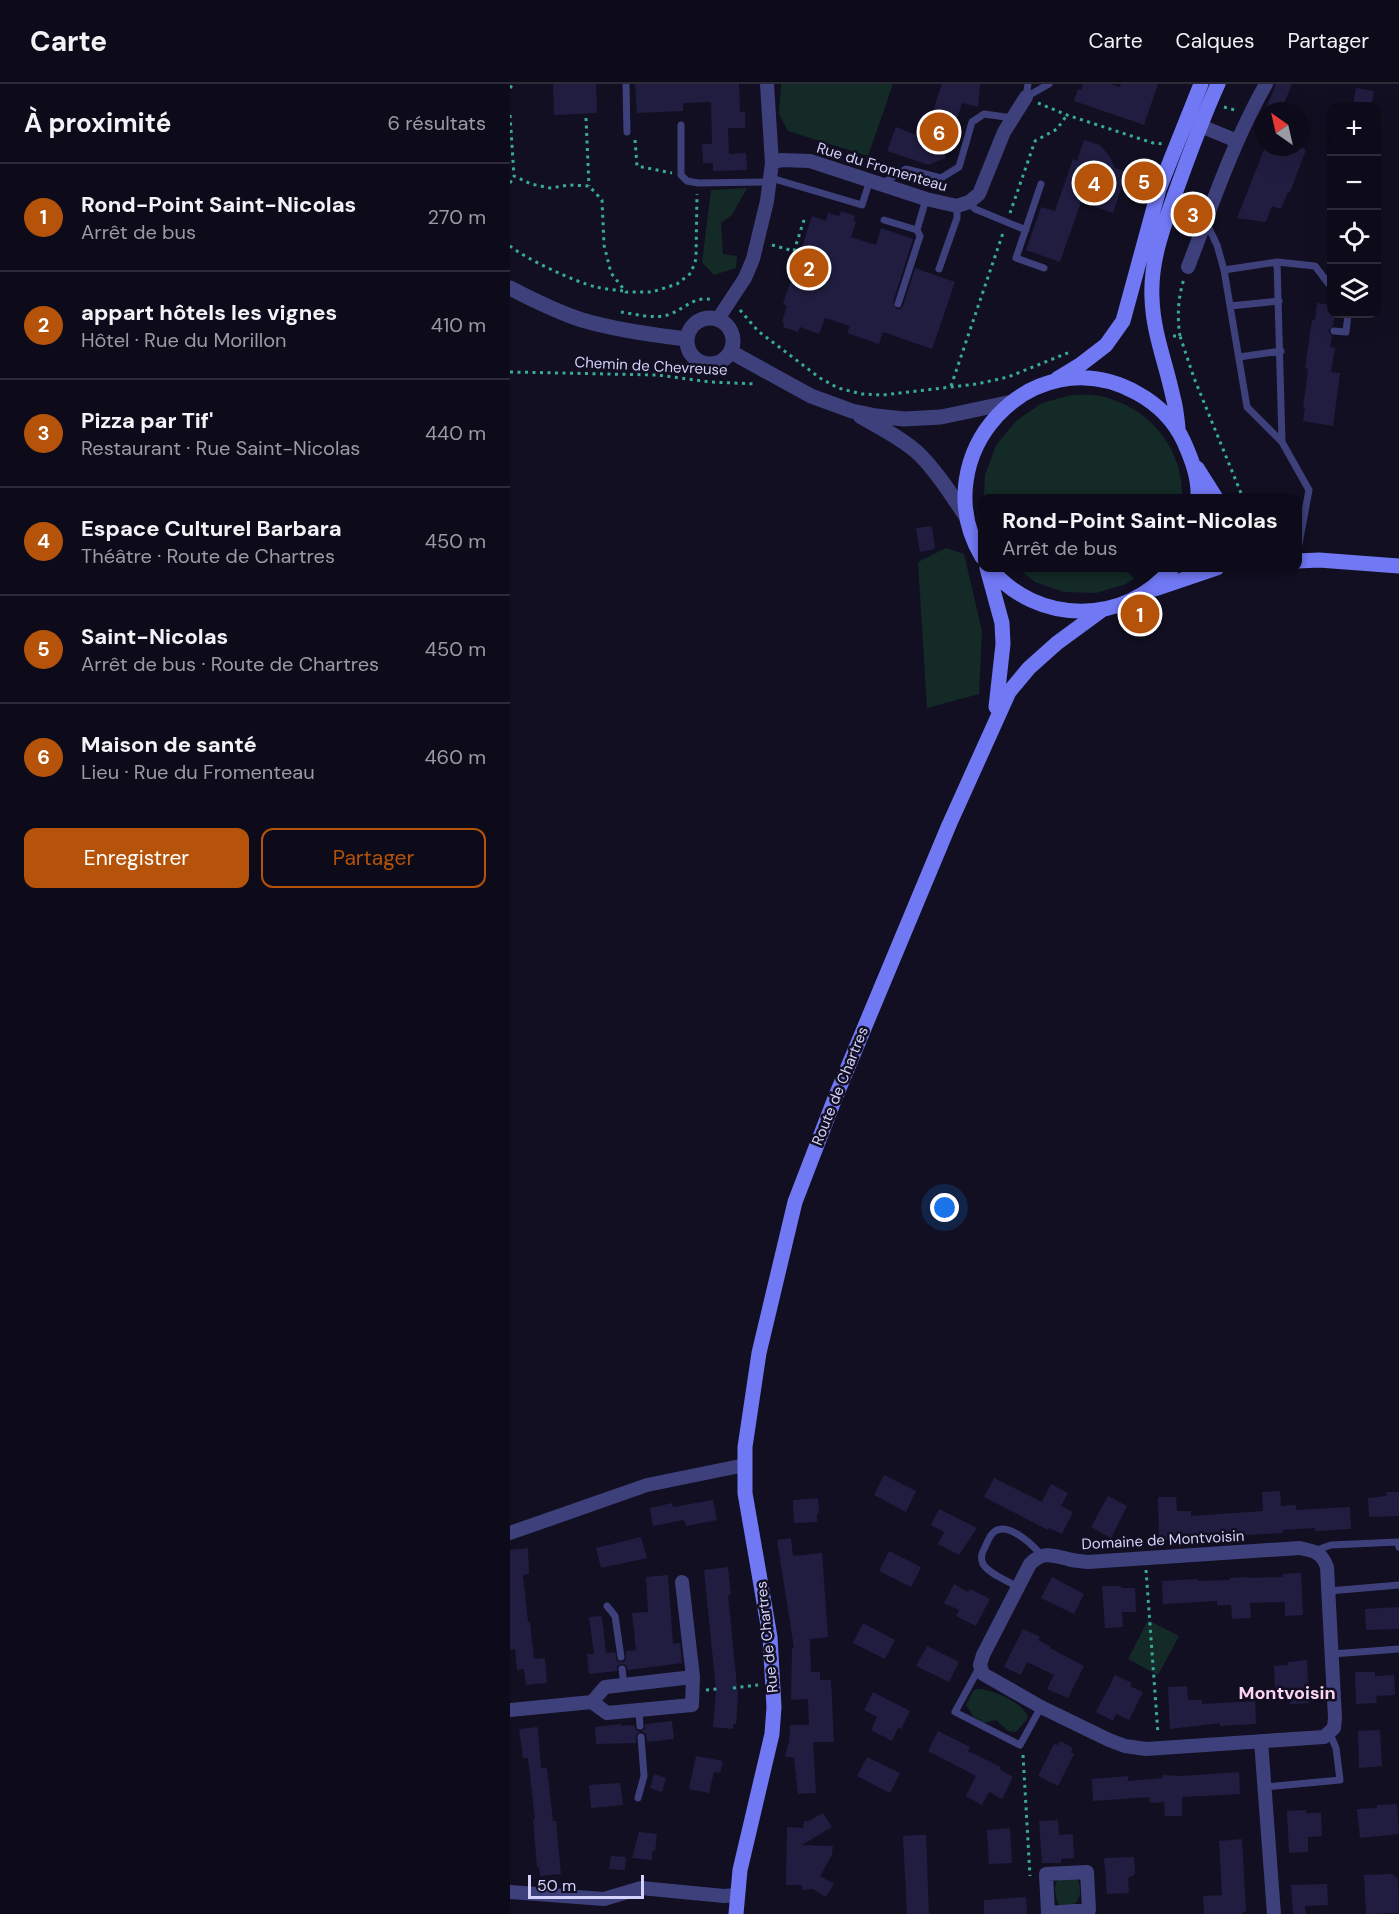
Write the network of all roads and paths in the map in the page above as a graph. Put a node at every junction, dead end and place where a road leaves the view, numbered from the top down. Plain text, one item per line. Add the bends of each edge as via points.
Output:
1 (513, 84) edge
2 (626, 84) edge
3 (767, 84) edge
4 (1048, 84) edge
5 (1201, 84) edge
6 (1218, 84) edge
7 (1266, 84) edge
8 (510, 88) edge
9 (1027, 91) edge
10 (510, 115) edge
11 (1067, 115) junction
12 (586, 118) dead end
13 (1013, 118) junction
14 (1193, 123) junction
15 (681, 125) dead end
16 (627, 132) joint
17 (1237, 141) junction
18 (1164, 144) dead end
19 (772, 163) junction
20 (681, 175) junction
21 (514, 176) junction
22 (770, 180) junction
23 (876, 182) junction
24 (510, 183) edge
25 (698, 183) junction
26 (1041, 183) dead end
27 (589, 186) junction
28 (926, 200) junction
29 (963, 204) junction
30 (805, 217) dead end
31 (884, 220) dead end
32 (1206, 221) junction
33 (1007, 223) junction
34 (917, 230) junction
35 (1026, 230) junction
36 (759, 241) junction
37 (510, 246) edge
38 (1277, 262) junction
39 (1188, 267) joint
40 (1044, 268) dead end
41 (939, 269) dead end
42 (1224, 270) junction
43 (1327, 282) edge
44 (510, 288) edge
45 (626, 292) junction
46 (1278, 301) junction
47 (898, 304) dead end
48 (728, 306) junction
49 (1230, 306) junction
50 (618, 312) dead end
51 (1348, 318) edge
52 (718, 319) junction
53 (1334, 331) dead end
54 (1155, 336) junction
55 (1180, 336) junction
56 (687, 339) junction
57 (1077, 348) dead end
58 (1281, 351) junction
59 (731, 352) junction
60 (1239, 357) junction
61 (510, 372) edge
62 (1051, 383) junction
63 (761, 384) dead end
64 (951, 387) junction
65 (1012, 402) junction
66 (852, 411) junction
67 (1179, 431) junction
68 (1282, 442) junction
69 (1193, 462) junction
70 (1197, 494) edge
71 (1213, 494) edge
72 (1241, 494) edge
73 (967, 518) junction
74 (1302, 529) edge
75 (978, 548) edge
76 (1302, 554) edge
77 (1319, 560) junction
78 (1302, 561) edge
79 (1399, 566) edge
80 (989, 572) edge
81 (993, 572) edge
82 (1168, 572) edge
83 (1203, 572) edge
84 (1146, 592) junction
85 (1102, 610) junction
86 (993, 725) junction
87 (745, 1465) junction
88 (510, 1533) edge
89 (1399, 1547) edge
90 (1314, 1551) junction
91 (1041, 1555) junction
92 (1145, 1558) junction
93 (682, 1582) dead end
94 (1399, 1585) edge
95 (1019, 1587) junction
96 (1329, 1591) junction
97 (607, 1606) dead end
98 (1399, 1649) edge
99 (1332, 1654) junction
100 (621, 1657) dead end
101 (980, 1665) junction
102 (622, 1669) dead end
103 (693, 1677) junction
104 (773, 1684) junction
105 (624, 1685) junction
106 (733, 1688) dead end
107 (592, 1702) junction
108 (1041, 1707) junction
109 (510, 1710) edge
110 (639, 1710) junction
111 (640, 1726) dead end
112 (1330, 1734) junction
113 (641, 1737) dead end
114 (1261, 1742) junction
115 (1020, 1745) junction
116 (1158, 1748) junction
117 (1265, 1787) junction
118 (638, 1798) dead end
119 (1030, 1876) dead end
120 (510, 1892) edge
121 (738, 1895) junction
122 (736, 1914) edge
123 (1274, 1914) edge

1 - 8 path
2 - 16 lane
3 - 19 street
4 - 9 lane
5 - 14 main road
6 - 14 main road
7 - 17 street
9 - 11 path
9 - 13 street
10 - 21 path
11 - 18 path
11 - 33 path via 1057,129 1035,141
12 - 27 path
13 - 23 lane via 984,114 972,122 959,167 941,178 906,169
13 - 29 street via 979,194
14 - 17 street
14 - 54 main road via 1157,250 1152,298
14 - 62 main road via 1159,189 1123,321 1106,345
15 - 20 lane
16 - 20 path via 635,134 637,166
17 - 32 street
19 - 22 street
19 - 23 street, Rue du Fromenteau via 810,161
20 - 25 lane via 687,182
21 - 24 path
21 - 27 path via 550,188
22 - 23 lane via 862,205
22 - 25 lane
22 - 36 street
23 - 28 street, Rue du Fromenteau
25 - 45 path via 696,259 692,273 677,284 652,292
26 - 35 lane
27 - 45 path via 602,200 604,245 611,273
28 - 29 street, Rue du Fromenteau
28 - 34 lane
29 - 33 lane
29 - 41 lane
30 - 36 path via 794,251
31 - 34 lane
32 - 39 street
32 - 42 lane
33 - 35 lane
33 - 64 path
34 - 47 lane via 920,236
35 - 40 lane via 1016,258
36 - 48 street via 745,278
37 - 45 path via 595,287
38 - 42 lane
38 - 43 lane via 1315,266
38 - 46 lane
39 - 55 path via 1180,290
42 - 49 lane
44 - 56 street via 581,319
46 - 49 lane
46 - 58 lane
48 - 50 path via 708,298 694,300 669,315
48 - 52 street
48 - 64 path via 742,311 758,331 820,378 849,392 883,395
49 - 60 lane
51 - 53 lane via 1346,332
52 - 56 street via 698,321
52 - 59 street via 734,336
54 - 55 path
54 - 67 main road
55 - 72 path
56 - 59 street via 691,354 704,363 719,363
57 - 64 path via 1008,377
58 - 60 lane
58 - 68 lane
59 - 66 street via 811,396
60 - 68 lane via 1247,407
61 - 63 path, Chemin de Chevreuse via 658,375
62 - 65 main road
62 - 67 main road via 1083,379 1130,389 1157,407
65 - 66 street via 941,417 904,419
65 - 73 main road via 988,425 972,453 965,485
66 - 73 street via 918,453
67 - 69 main road
68 - 74 lane via 1309,490
69 - 70 main road
69 - 71 main road
73 - 75 main road
76 - 77 main road
77 - 78 main road
77 - 79 main road
80 - 86 main road, Route de Chartres via 1003,644
81 - 85 main road via 1007,586 1036,603 1068,611
82 - 84 main road
83 - 84 main road
84 - 85 main road
85 - 86 main road, Route de Chartres via 1029,668 1009,692
86 - 87 main road, Route de Chartres via 803,1179 759,1353
87 - 88 street via 647,1485
87 - 104 main road, Rue de Chartres via 745,1493 770,1637
89 - 90 lane via 1398,1542 1330,1545
90 - 92 street, Domaine de Montvoisin via 1300,1548
90 - 96 street via 1324,1558
91 - 92 street, Domaine de Montvoisin via 1088,1562
91 - 95 street via 1030,1564
91 - 95 lane via 1030,1541 1005,1529 992,1534 981,1555 982,1562 987,1569
92 - 116 path
93 - 103 street
94 - 96 lane
95 - 101 street
96 - 99 street
97 - 100 lane via 615,1616
98 - 99 lane
99 - 112 street via 1335,1718
101 - 108 street via 983,1674 994,1682
101 - 115 lane via 955,1712
102 - 105 lane
103 - 105 street
103 - 110 street via 692,1705
104 - 106 path
104 - 121 main road, Rue de Chartres via 772,1734 740,1870
105 - 107 street via 605,1687
107 - 109 street
107 - 110 street via 607,1713
108 - 115 lane
108 - 116 street via 1125,1746
110 - 111 lane
112 - 114 street via 1317,1739
112 - 117 lane via 1340,1780
113 - 118 lane via 644,1776
114 - 116 street
114 - 117 street
115 - 119 path
117 - 123 street
120 - 121 street via 604,1899 641,1888
121 - 122 main road, Rue de Chartres

